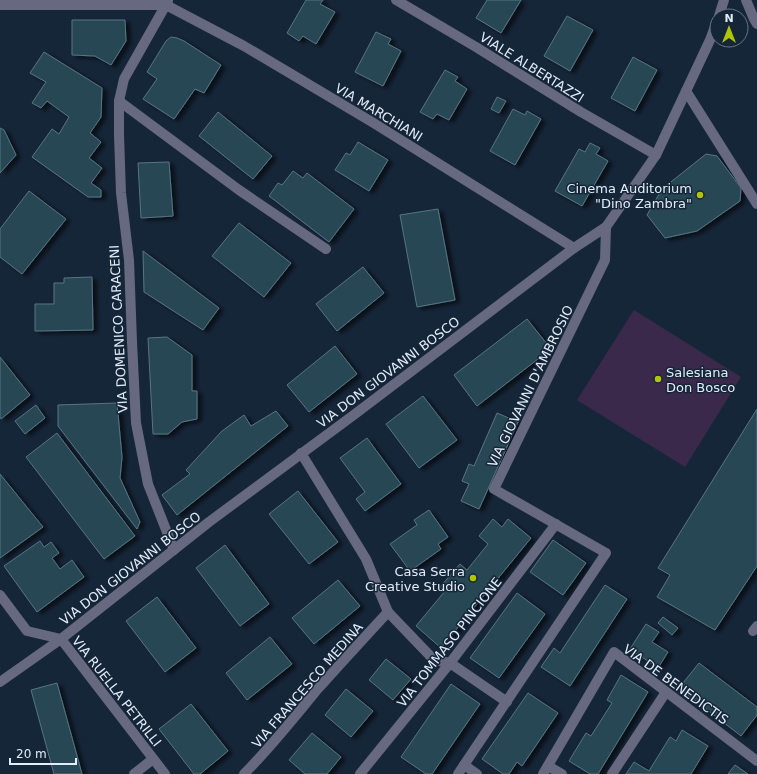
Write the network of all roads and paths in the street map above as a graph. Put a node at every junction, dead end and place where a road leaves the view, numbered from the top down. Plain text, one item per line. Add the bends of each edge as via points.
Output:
1 (396, 0) edge
2 (746, 0) edge
3 (167, 2) edge
4 (0, 5) edge
5 (757, 24) edge
6 (709, 42) edge
7 (686, 91) junction
8 (119, 101) junction
9 (656, 155) junction
10 (757, 204) edge
11 (606, 227) junction
12 (574, 248) junction
13 (326, 249) dead end
14 (302, 454) junction
15 (556, 524) junction
16 (174, 550) junction
17 (0, 595) edge
18 (388, 612) junction
19 (61, 639) junction
20 (450, 663) junction
21 (0, 682) edge
22 (666, 692) junction
23 (507, 702) junction
24 (153, 759) junction
25 (757, 761) edge
26 (464, 765) junction
27 (545, 770) edge
28 (134, 774) edge
29 (165, 774) edge
30 (244, 774) edge
31 (360, 774) edge
32 (458, 774) edge
33 (477, 774) edge
34 (562, 774) edge
35 (612, 774) edge

1 - 9 street, VIALE ALBERTAZZI
2 - 5 street
3 - 4 street
3 - 8 street, VIA DOMENICO CARACENI via 124,79
3 - 12 street, VIA MARCHIANI via 358,114
6 - 7 street, VIA DON GIOVANNI BOSCO
7 - 9 street, VIA DON GIOVANNI BOSCO
7 - 10 street
8 - 13 street via 239,190
8 - 16 street, VIA DOMENICO CARACENI via 121,193 129,260 136,423 148,484
9 - 11 street, VIA DON GIOVANNI BOSCO
11 - 12 street, VIA DON GIOVANNI BOSCO
11 - 15 street, VIA GIOVANNI D'AMBROSIO via 605,260 494,489
12 - 14 street, VIA DON GIOVANNI BOSCO
14 - 16 street, VIA DON GIOVANNI BOSCO
14 - 18 street via 366,559
15 - 20 street, VIA TOMMASO PINCIONE
15 - 23 street via 606,554
16 - 19 street, VIA DON GIOVANNI BOSCO
17 - 19 street via 27,632
18 - 20 street via 434,660
18 - 30 street, VIA FRANCESCO MEDINA
19 - 21 street, VIA DON GIOVANNI BOSCO
19 - 24 street, VIA RUELLA PETRILLI
20 - 23 street
20 - 31 street, VIA TOMMASO PINCIONE
22 - 25 street, VIA DE BENEDICTIS
22 - 27 street, VIA DE BENEDICTIS via 614,652
22 - 35 street
23 - 26 street
24 - 28 street, VIA RUELLA PETRILLI
24 - 29 street, VIA RUELLA PETRILLI
26 - 32 street
26 - 33 street
27 - 34 street

